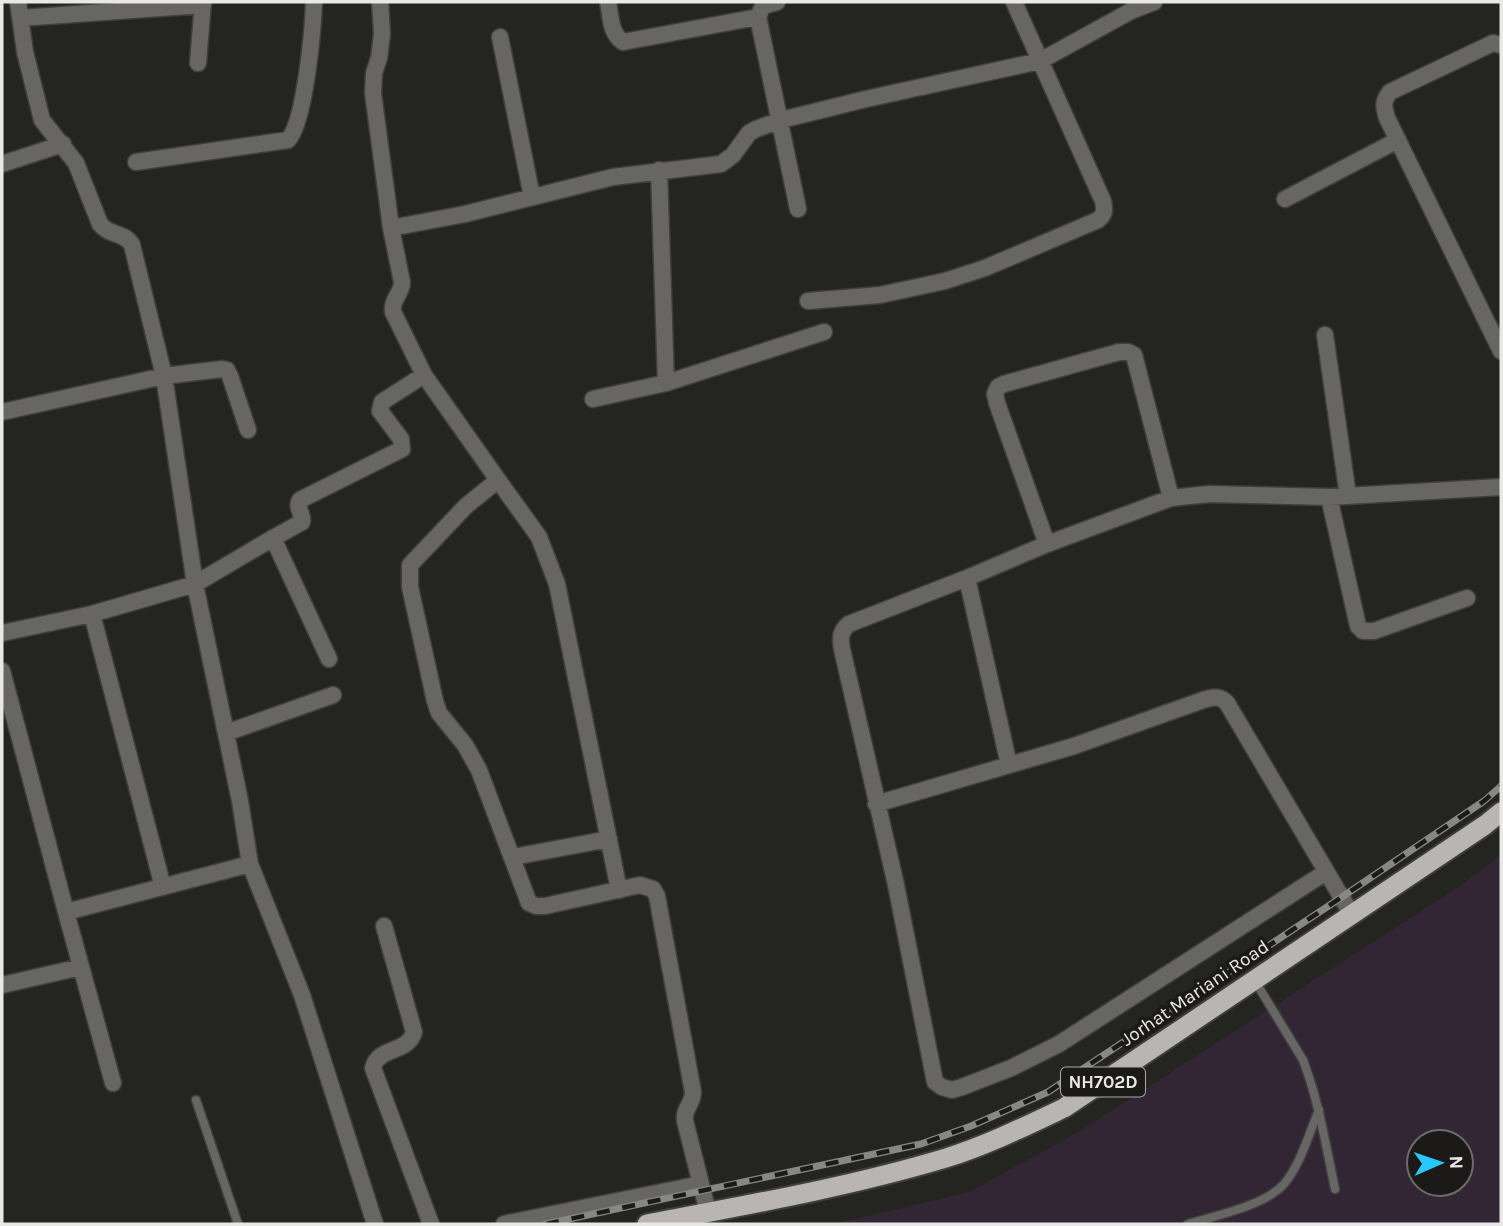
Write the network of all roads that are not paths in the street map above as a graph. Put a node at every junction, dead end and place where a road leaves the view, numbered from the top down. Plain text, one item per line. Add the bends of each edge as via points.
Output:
1 (314, 2) edge
2 (380, 2) edge
3 (608, 2) edge
4 (777, 2) edge
5 (1014, 2) edge
6 (1154, 2) edge
7 (203, 4) edge
8 (110, 6) edge
9 (1129, 6) edge
10 (19, 10) edge
11 (758, 18) junction
12 (500, 37) dead end
13 (1501, 45) edge
14 (1040, 61) junction
15 (198, 64) dead end
16 (781, 120) junction
17 (1398, 140) junction
18 (63, 144) junction
19 (136, 162) dead end
20 (2, 164) edge
21 (659, 170) junction
22 (532, 197) junction
23 (1285, 199) dead end
24 (798, 209) dead end
25 (391, 228) junction
26 (808, 301) dead end
27 (824, 332) dead end
28 (1325, 335) dead end
29 (1501, 351) edge
30 (424, 375) junction
31 (164, 376) junction
32 (666, 383) junction
33 (593, 399) dead end
34 (2, 412) edge
35 (248, 430) dead end
36 (498, 480) junction
37 (1501, 487) edge
38 (1348, 496) junction
39 (1329, 497) junction
40 (1171, 498) junction
41 (273, 538) junction
42 (1046, 544) junction
43 (967, 578) junction
44 (195, 584) junction
45 (1466, 598) dead end
46 (92, 614) junction
47 (2, 633) edge
48 (329, 659) dead end
49 (2, 671) edge
50 (333, 695) dead end
51 (226, 733) junction
52 (1009, 765) junction
53 (876, 804) junction
54 (1501, 812) edge
55 (609, 839) junction
56 (513, 857) junction
57 (250, 864) junction
58 (1326, 872) junction
59 (163, 887) junction
60 (619, 890) junction
61 (66, 912) junction
62 (1352, 915) junction
63 (384, 926) dead end
64 (81, 967) junction
65 (1255, 981) junction
66 (2, 985) edge
67 (113, 1083) dead end
68 (196, 1100) dead end
69 (1319, 1110) junction
70 (701, 1184) junction
71 (1335, 1189) dead end
72 (708, 1212) junction
73 (238, 1224) edge
74 (375, 1224) edge
75 (430, 1224) edge
76 (503, 1224) edge
77 (647, 1224) edge
78 (1188, 1224) edge

1 - 19 street via 309,64 295,130 288,140
2 - 25 street via 382,34 373,93
3 - 11 street via 616,37 629,43
4 - 11 street via 763,6
5 - 14 street
6 - 9 street
7 - 8 street
7 - 15 street
8 - 10 street
9 - 14 street
10 - 18 street via 38,108 49,130
11 - 16 street
12 - 22 street
13 - 17 street via 1493,43 1390,92 1383,105
14 - 16 street
14 - 26 street via 1103,201 1103,215 967,275 908,290
16 - 21 street via 749,132 721,164
16 - 24 street
17 - 23 street
17 - 29 street
18 - 20 street
18 - 31 street via 76,163 100,224 132,246
21 - 22 street
21 - 32 street
22 - 25 street
25 - 30 street via 402,282 394,312
27 - 32 street
28 - 38 street
30 - 36 street
30 - 41 street via 380,406 401,439 402,449 300,499 302,522
31 - 34 street
31 - 35 street via 227,370
31 - 44 street
32 - 33 street
36 - 55 street via 539,537 557,584
36 - 56 street via 419,554 409,575 439,713 475,760
37 - 38 street
38 - 39 street
39 - 40 street via 1209,494
39 - 45 street via 1358,626 1363,631
40 - 42 street
40 - 42 street via 1134,355 1119,352 1004,384 995,394 997,403
41 - 44 street
41 - 48 street
42 - 43 street
43 - 52 street
43 - 53 street via 843,629 842,649
44 - 46 street
44 - 51 street
46 - 47 street
46 - 59 street
49 - 61 street
50 - 51 street
51 - 57 street
52 - 53 street
52 - 58 street via 1206,699 1222,698
53 - 58 street via 935,1082 952,1090 1059,1044
54 - 62 highway, Jorhat Mariani Road / NH702D
55 - 56 street
55 - 60 street
56 - 60 street via 525,895 536,906
57 - 59 street
57 - 74 street via 302,995
58 - 62 street
59 - 61 street
60 - 70 street via 648,886 657,896 693,1092 684,1116
61 - 64 street
62 - 65 highway, Jorhat Mariani Road / NH702D
63 - 75 street via 414,1032 412,1040 381,1055 373,1068
64 - 66 street
64 - 67 street
65 - 69 lane via 1303,1060
65 - 72 highway, Jorhat Mariani Road / NH702D via 1064,1108 1021,1129 899,1171
68 - 73 lane
69 - 71 lane
69 - 78 lane via 1292,1171 1275,1193
70 - 72 street
70 - 76 street
72 - 77 highway, Jorhat Mariani Road / NH702D

